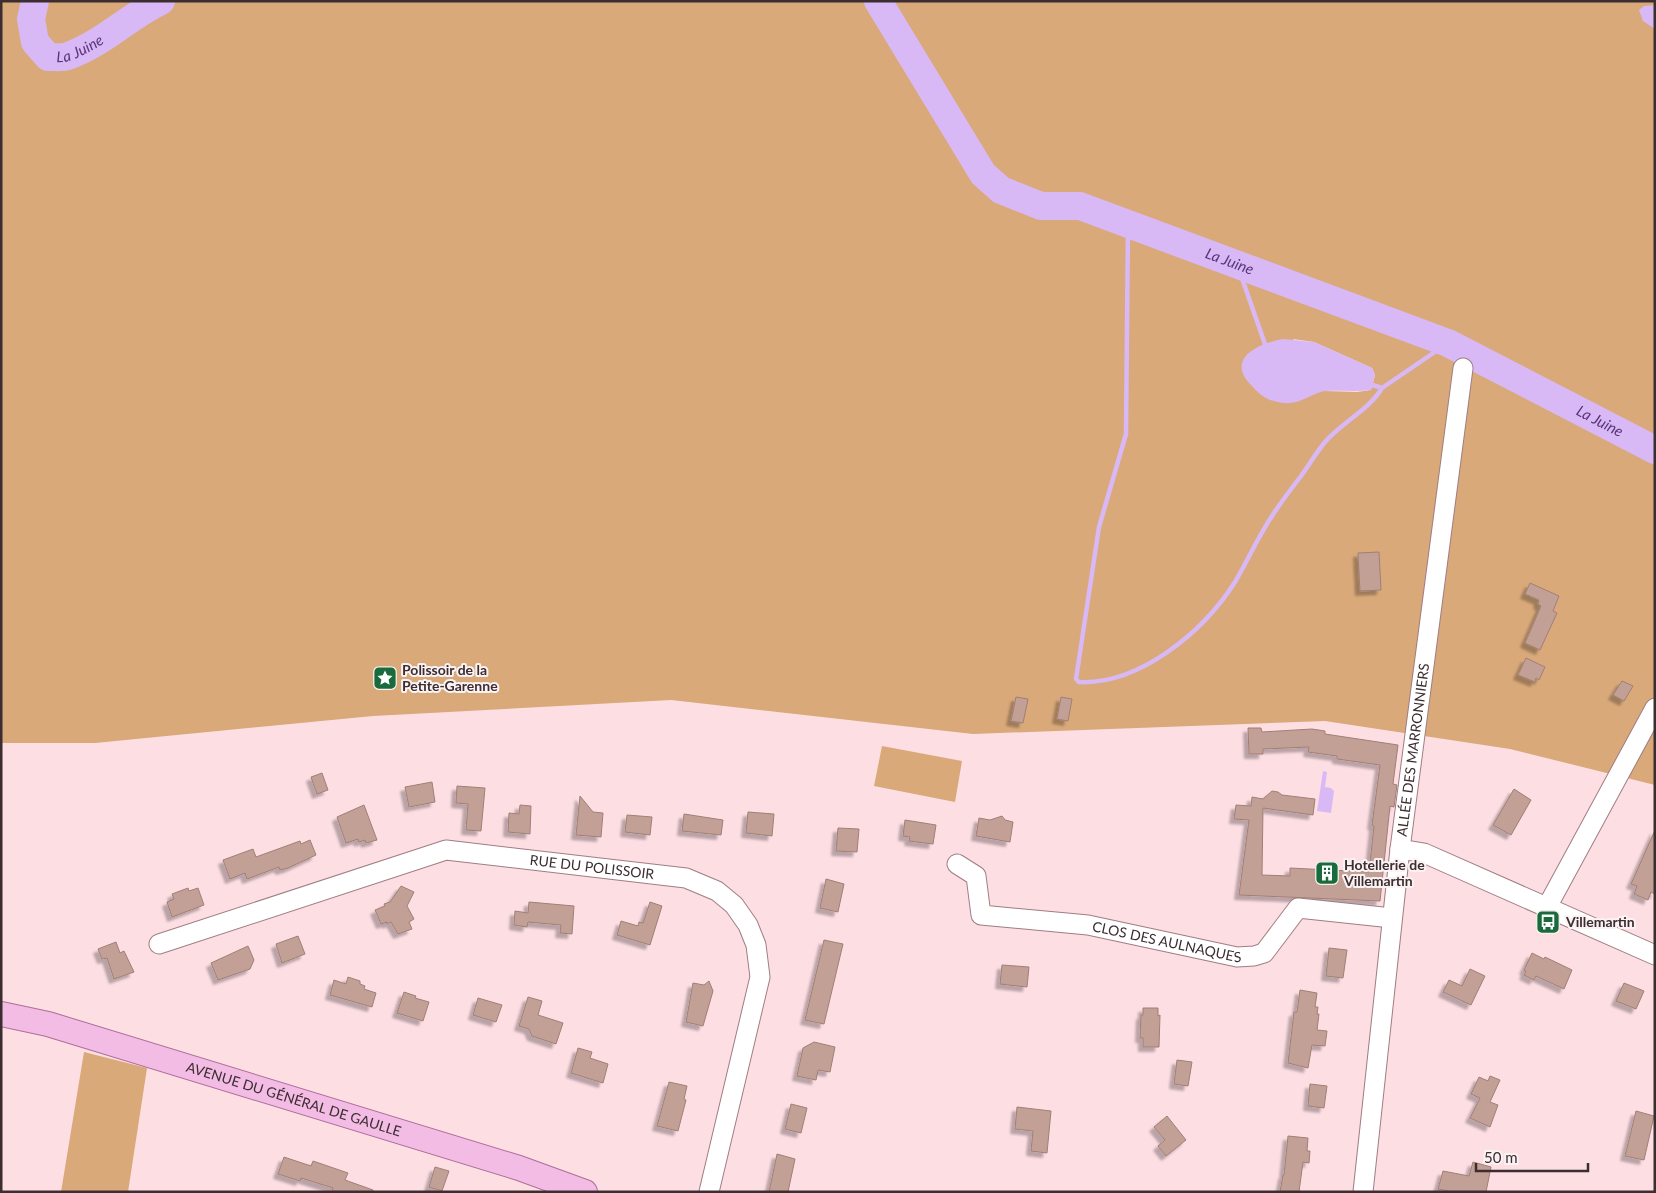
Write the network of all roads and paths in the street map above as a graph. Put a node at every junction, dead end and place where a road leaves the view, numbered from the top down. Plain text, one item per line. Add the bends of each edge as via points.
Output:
1 (1463, 368) dead end
2 (1655, 708) edge
3 (1400, 849) junction
4 (957, 864) dead end
5 (1547, 906) junction
6 (1392, 918) junction
7 (159, 944) dead end
8 (1655, 955) edge
9 (1, 1014) edge
10 (585, 1192) edge
11 (709, 1192) edge
12 (1363, 1192) edge

1 - 3 street, ALLÉE DES MARRONNIERS
2 - 5 street
3 - 5 street via 1424,853
3 - 6 street, ALLÉE DES MARRONNIERS
4 - 6 street, CLOS DES AULNAQUES via 976,876 981,915 1088,925 1237,957 1264,953 1298,908
5 - 8 street
6 - 12 street, ALLÉE DES MARRONNIERS
7 - 11 street, RUE DU POLISSOIR via 446,850 686,878 717,891 734,905 748,925 756,945 760,977
9 - 10 main road, AVENUE DU GÉNÉRAL DE GAULLE via 58,1027 519,1168

